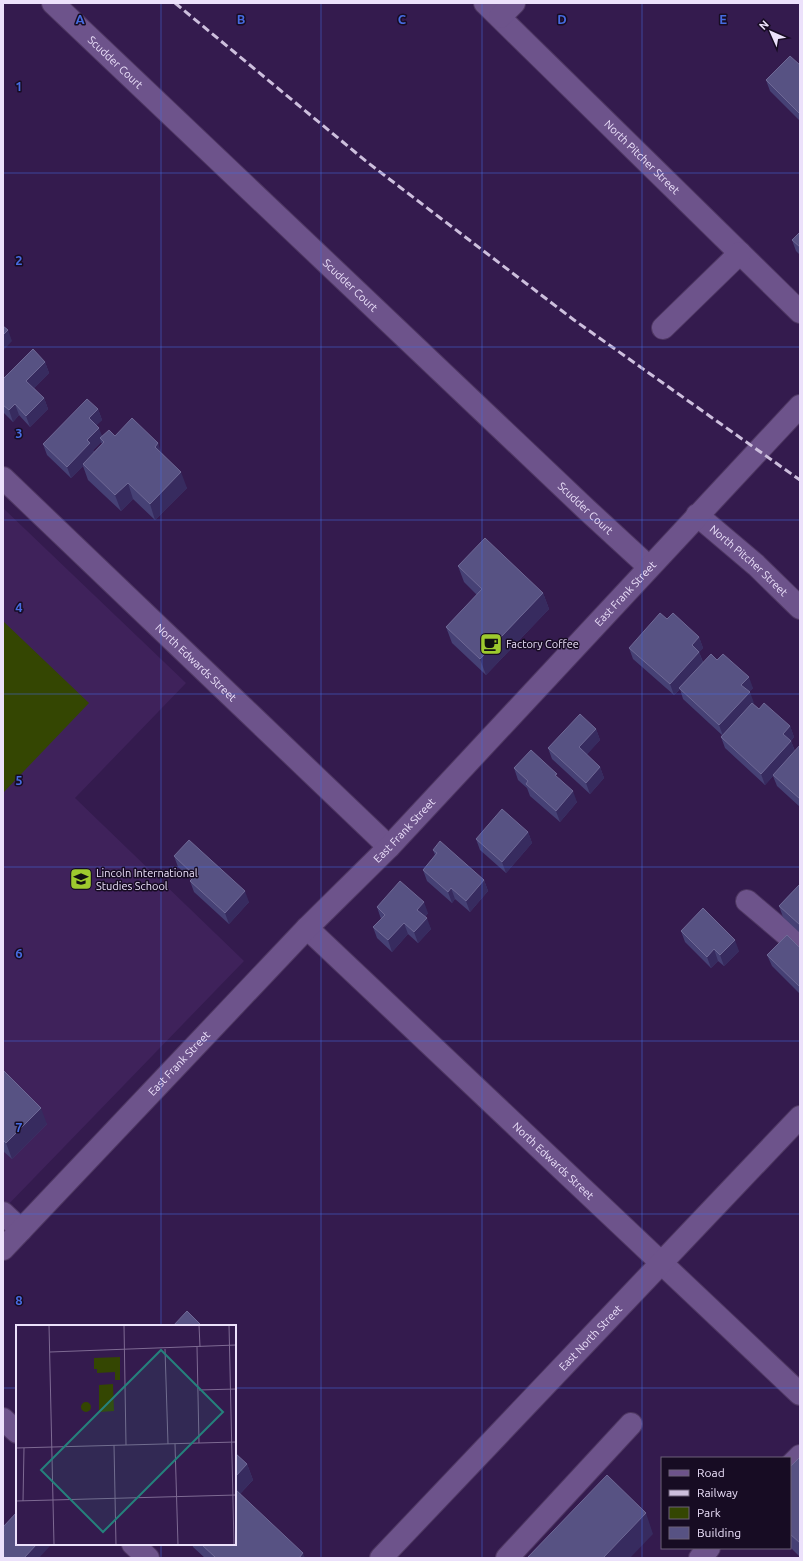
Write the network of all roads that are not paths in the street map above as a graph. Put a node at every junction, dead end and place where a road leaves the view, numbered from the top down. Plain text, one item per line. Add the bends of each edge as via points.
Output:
1 (53, 3) edge
2 (500, 8) edge
3 (740, 253) junction
4 (800, 312) edge
5 (663, 328) dead end
6 (800, 406) edge
7 (3, 478) edge
8 (697, 515) junction
9 (649, 567) junction
10 (800, 608) edge
11 (389, 847) junction
12 (747, 902) dead end
13 (307, 928) junction
14 (800, 946) edge
15 (800, 1117) edge
16 (3, 1213) edge
17 (20, 1230) junction
18 (3, 1248) edge
19 (661, 1262) junction
20 (800, 1394) edge
21 (3, 1419) edge
22 (631, 1424) dead end
23 (16, 1431) edge
24 (800, 1456) edge
25 (791, 1465) edge
26 (134, 1545) edge
27 (708, 1549) edge
28 (148, 1558) edge
29 (381, 1558) edge
30 (507, 1558) edge
31 (700, 1558) edge

1 - 9 street, Scudder Court
2 - 3 street, North Pitcher Street
3 - 4 street, North Pitcher Street
3 - 5 street
6 - 8 street, East Frank Street
7 - 11 street, North Edwards Street
8 - 9 street, East Frank Street
8 - 10 street, North Pitcher Street via 756,565
9 - 11 street, East Frank Street
11 - 13 street, East Frank Street
12 - 14 street
13 - 17 street, East Frank Street
13 - 19 street, North Edwards Street
15 - 19 street, East North Street
16 - 17 street
17 - 18 street, East Frank Street
19 - 20 street, North Edwards Street
19 - 29 street, East North Street
21 - 23 street
22 - 30 street
24 - 25 street
26 - 28 street
27 - 31 street

